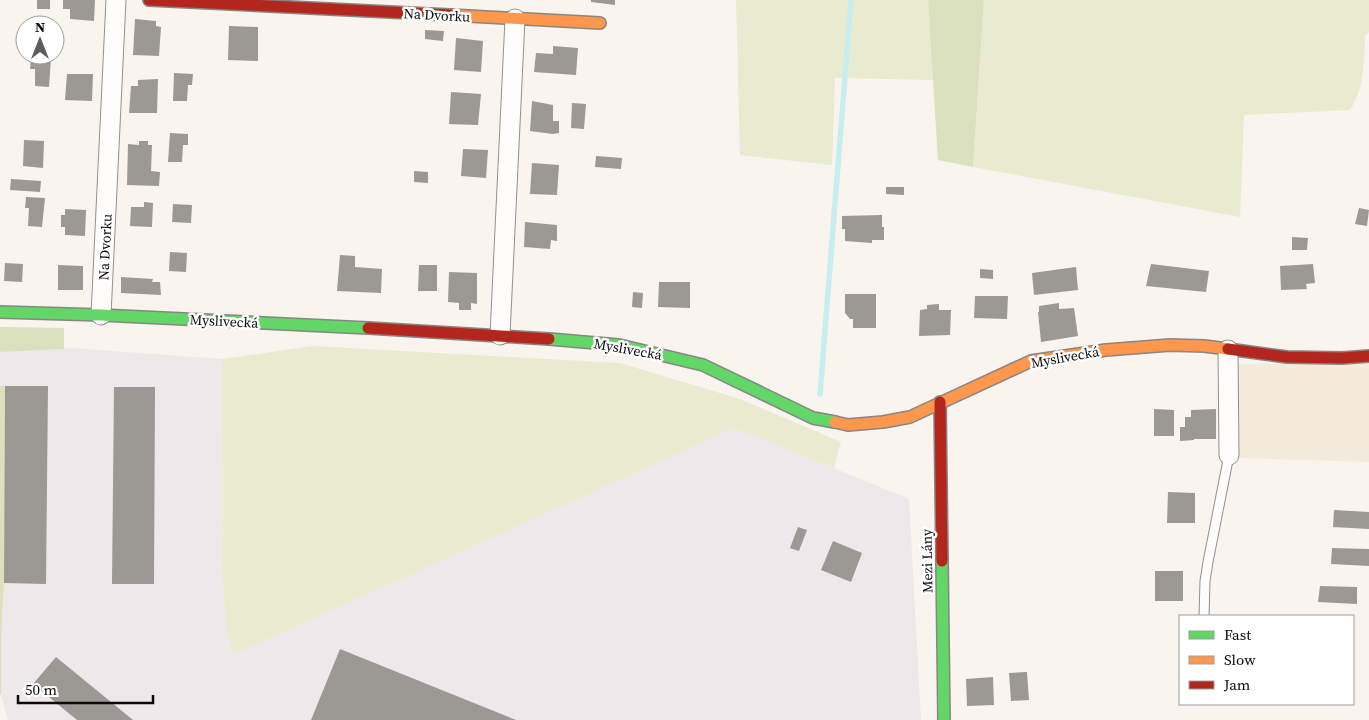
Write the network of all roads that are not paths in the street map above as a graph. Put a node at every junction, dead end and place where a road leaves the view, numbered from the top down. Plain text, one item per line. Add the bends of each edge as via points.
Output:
1 (116, 0) edge
2 (150, 0) edge
3 (515, 19) junction
4 (600, 23) dead end
5 (0, 312) edge
6 (101, 315) junction
7 (500, 335) junction
8 (1228, 350) junction
9 (1369, 356) edge
10 (940, 402) junction
11 (1229, 454) joint
12 (1204, 615) edge
13 (944, 720) edge

1 - 6 street, Na Dvorku
2 - 3 street, Na Dvorku
3 - 4 street, Na Dvorku
3 - 7 street
5 - 6 street, Myslivecká
6 - 7 street, Myslivecká
7 - 10 street, Myslivecká via 619,345 703,365 813,418 848,425 910,417
8 - 9 street, Myslivecká via 1287,357
8 - 10 street, Myslivecká via 1170,345 1031,361
8 - 11 street
10 - 13 street, Mezi Lány
11 - 12 lane via 1205,581

